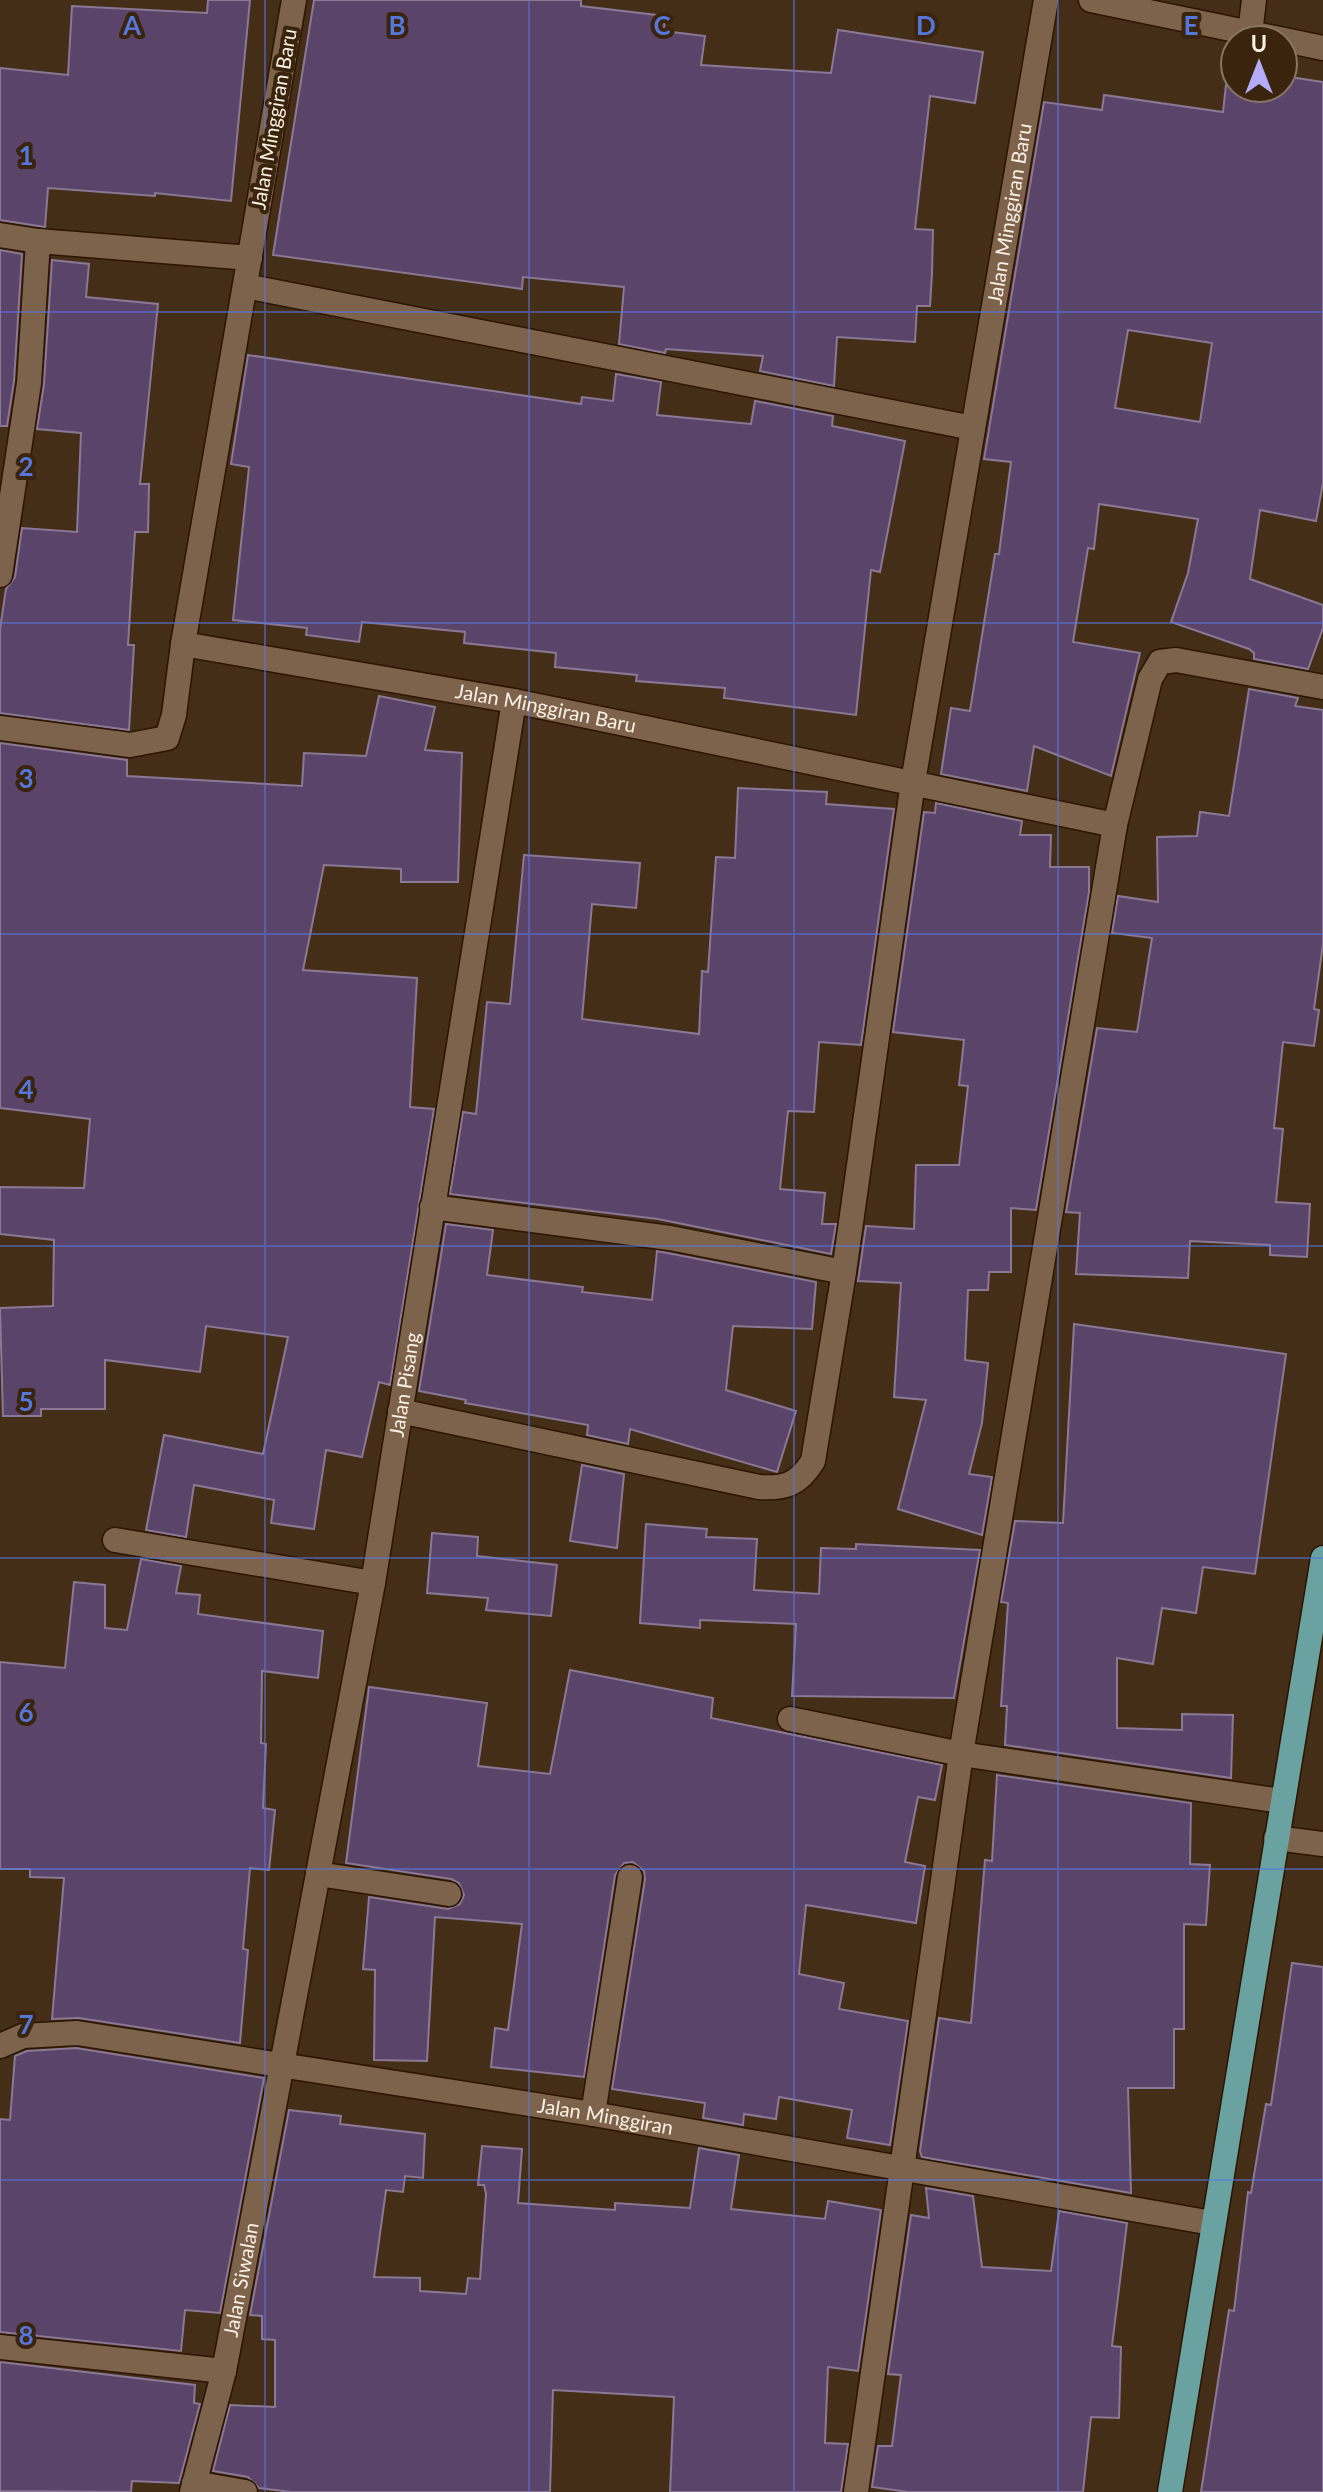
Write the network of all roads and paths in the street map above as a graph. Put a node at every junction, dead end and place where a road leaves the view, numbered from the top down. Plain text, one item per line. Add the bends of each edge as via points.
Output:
1 (294, 0) edge
2 (1046, 0) edge
3 (1091, 0) edge
4 (1254, 0) edge
5 (1251, 24) edge
6 (1219, 27) edge
7 (1299, 43) edge
8 (1323, 48) edge
9 (0, 235) edge
10 (38, 241) junction
11 (250, 258) junction
12 (245, 286) junction
13 (973, 428) junction
14 (0, 575) edge
15 (183, 644) junction
16 (1323, 687) edge
17 (514, 701) junction
18 (0, 728) edge
19 (913, 782) junction
20 (1115, 825) junction
21 (432, 1207) junction
22 (844, 1272) junction
23 (400, 1411) junction
24 (115, 1540) dead end
25 (1323, 1558) edge
26 (373, 1583) junction
27 (790, 1719) dead end
28 (961, 1754) junction
29 (1282, 1801) junction
30 (1276, 1838) junction
31 (1323, 1844) edge
32 (318, 1874) junction
33 (630, 1877) dead end
34 (449, 1894) dead end
35 (0, 2046) edge
36 (283, 2064) junction
37 (593, 2114) junction
38 (899, 2170) junction
39 (1212, 2223) junction
40 (0, 2347) edge
41 (224, 2371) junction
42 (193, 2488) edge
43 (245, 2492) edge
44 (856, 2492) edge
45 (1170, 2492) edge

1 - 11 street, Jalan Minggiran Baru
2 - 13 street, Jalan Minggiran Baru
3 - 6 street
4 - 5 street
7 - 8 street
9 - 10 street
10 - 11 street
10 - 14 street via 29,383
11 - 12 street, Jalan Minggiran Baru
12 - 13 street
12 - 15 street, Jalan Minggiran Baru
13 - 19 street, Jalan Minggiran Baru
15 - 17 street, Jalan Minggiran Baru
15 - 18 street via 167,738 130,745
16 - 20 street via 1176,660 1160,662 1150,679
17 - 19 street, Jalan Minggiran Baru
17 - 21 street, Jalan Pisang
19 - 20 street
19 - 22 street
20 - 28 street
21 - 22 street via 670,1238
21 - 23 street, Jalan Pisang
22 - 23 street via 813,1461 790,1485 759,1487
23 - 26 street, Jalan Pisang
24 - 26 street
25 - 29 main road
26 - 32 street, Jalan Pisang
27 - 28 street
28 - 29 street
28 - 38 street
29 - 30 main road
30 - 31 street
30 - 39 main road
32 - 34 street
32 - 36 street, Jalan Pisang
33 - 37 street
35 - 36 street, Jalan Minggiran via 23,2036 77,2033
36 - 37 street, Jalan Minggiran
36 - 41 street, Jalan Siwalan
37 - 38 street, Jalan Minggiran
38 - 39 street, Jalan Minggiran
38 - 44 street
39 - 45 main road
40 - 41 street
41 - 42 street, Jalan Siwalan
42 - 43 street

